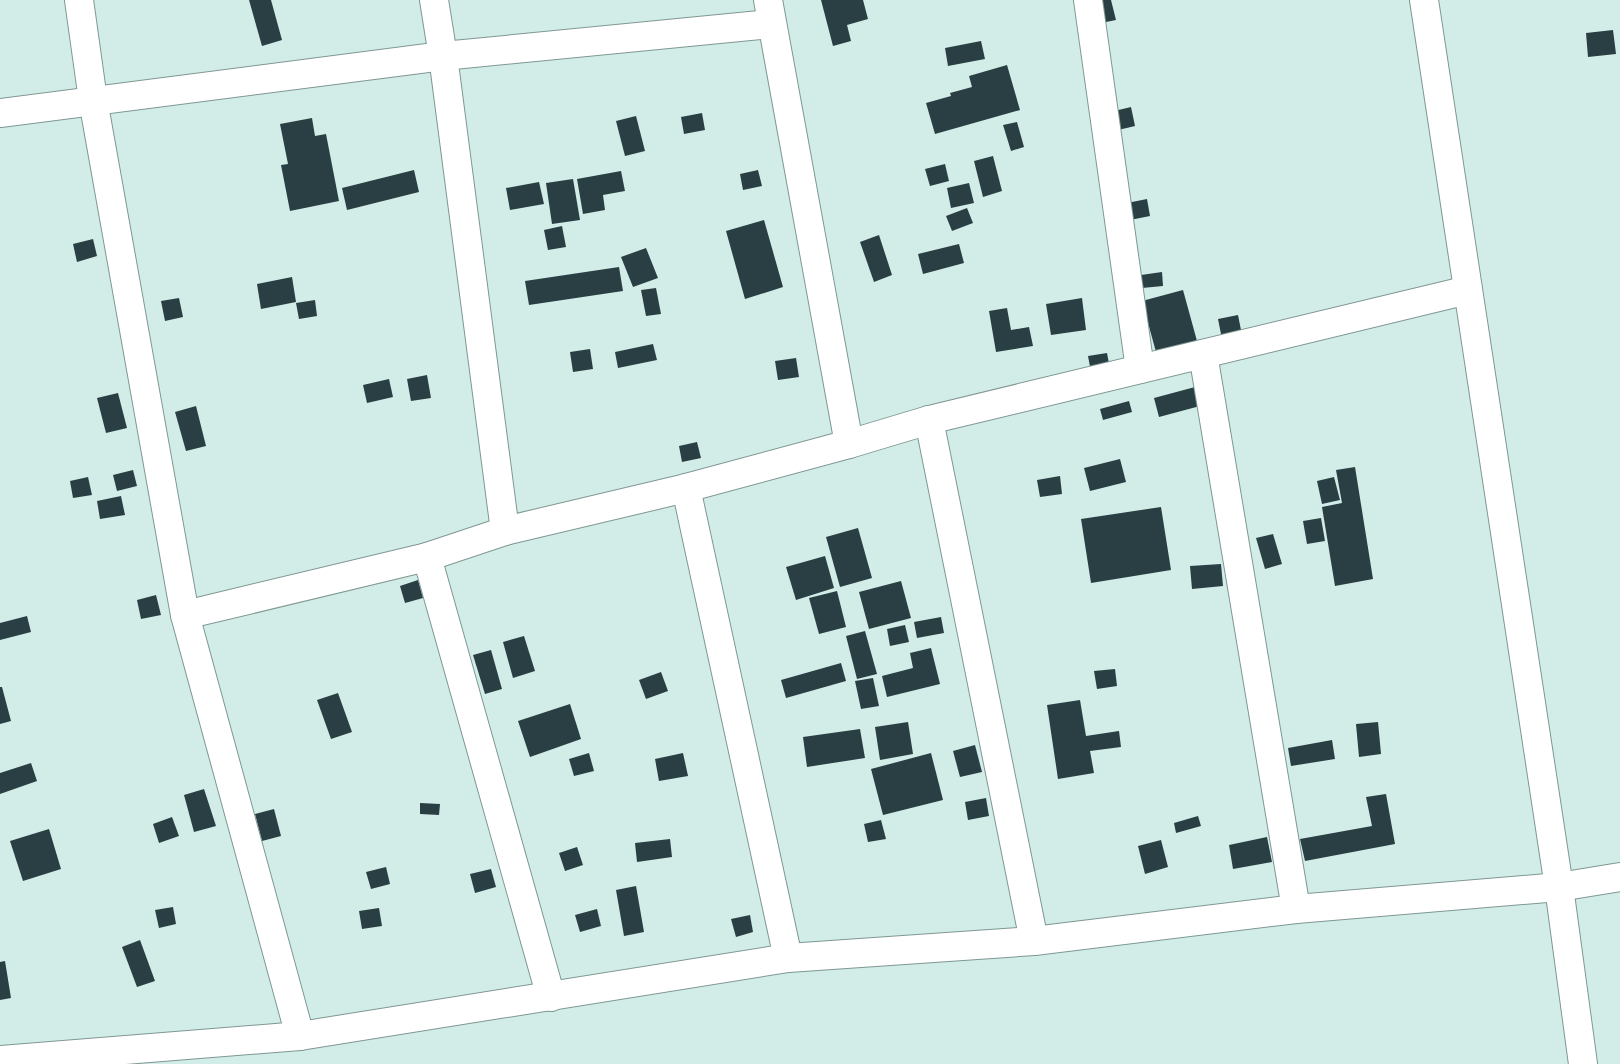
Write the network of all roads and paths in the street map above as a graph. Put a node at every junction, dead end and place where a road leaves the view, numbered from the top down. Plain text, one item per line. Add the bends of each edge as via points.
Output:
1 (79, 0) edge
2 (434, 0) edge
3 (1088, 0) edge
4 (1424, 0) edge
5 (769, 12) edge
6 (443, 56) junction
7 (93, 100) junction
8 (0, 113) edge
9 (1468, 290) junction
10 (1203, 354) junction
11 (1140, 369) junction
12 (929, 420) junction
13 (849, 444) junction
14 (686, 488) junction
15 (506, 531) junction
16 (427, 556) junction
17 (185, 615) junction
18 (1620, 878) edge
19 (1558, 887) junction
20 (1296, 909) junction
21 (1034, 941) junction
22 (788, 958) junction
23 (551, 997) junction
24 (300, 1036) junction
25 (0, 1060) edge
26 (1584, 1064) edge

1 - 7 street
2 - 6 street
3 - 11 street
4 - 9 street
5 - 6 street
5 - 13 street
6 - 7 street
6 - 15 street
7 - 8 street
7 - 17 street
9 - 10 street
9 - 19 street
10 - 11 street
10 - 20 street
11 - 12 street
12 - 13 street
12 - 21 street
13 - 14 street
14 - 15 street
14 - 22 street
15 - 16 street
16 - 17 street
16 - 23 street
17 - 24 street
18 - 19 street
19 - 20 street
19 - 26 street
20 - 21 street
21 - 22 street
22 - 23 street
23 - 24 street
24 - 25 street

